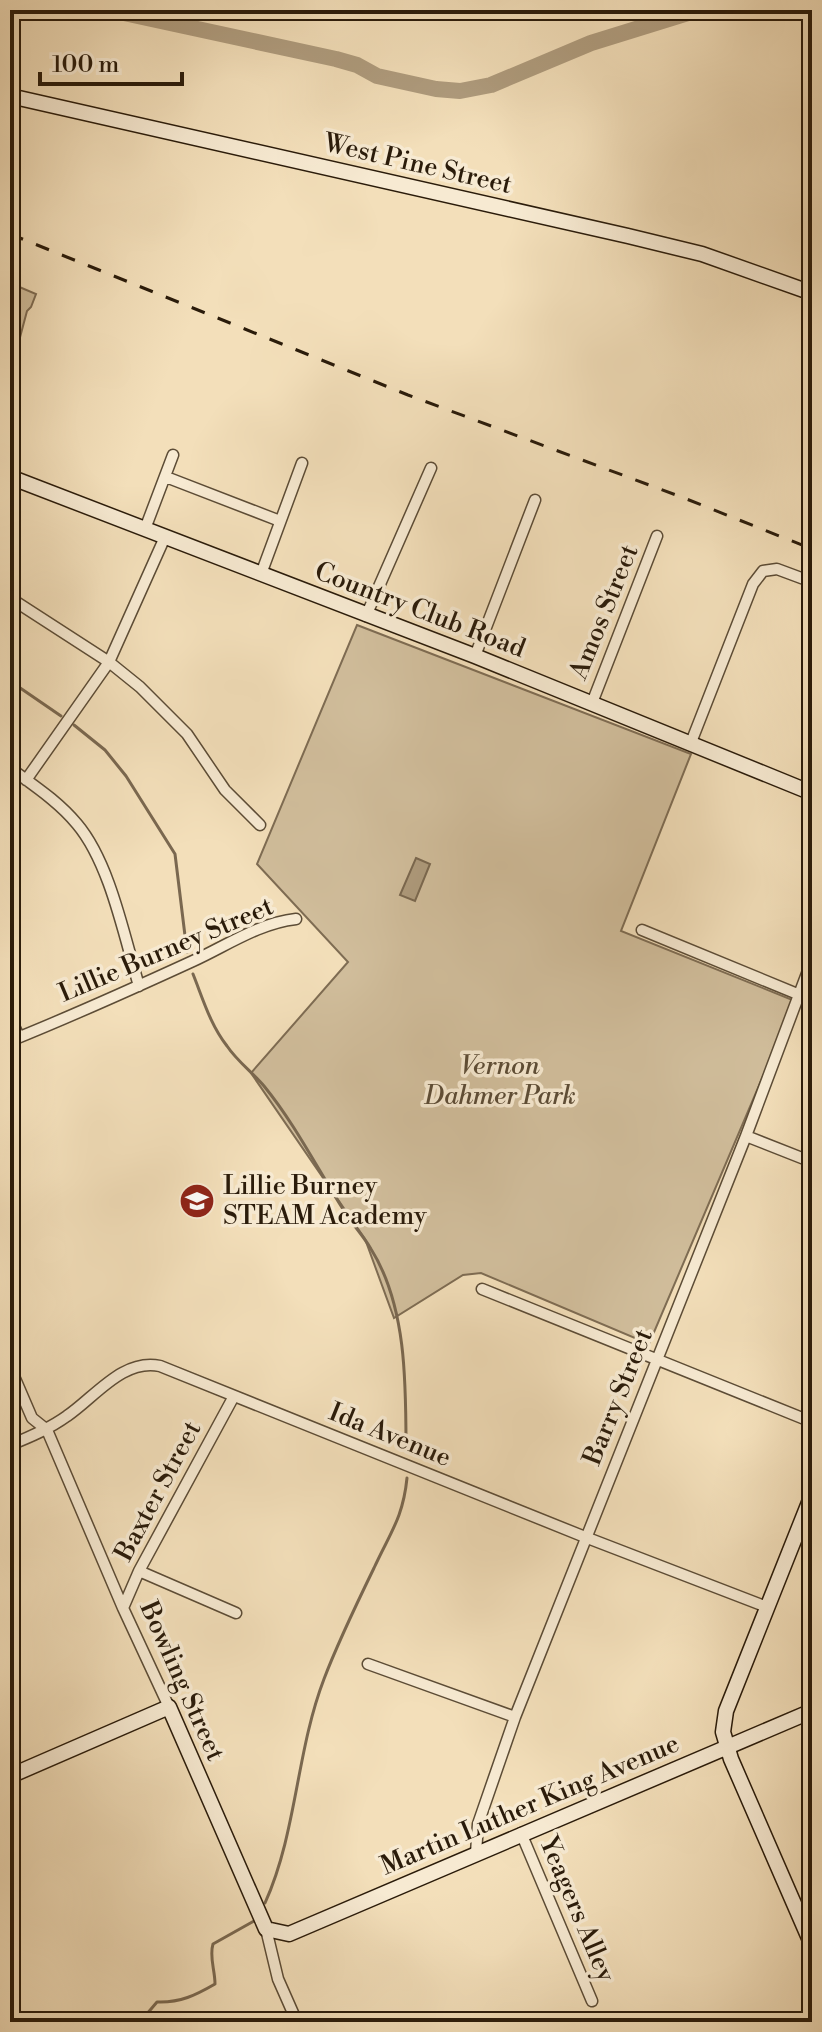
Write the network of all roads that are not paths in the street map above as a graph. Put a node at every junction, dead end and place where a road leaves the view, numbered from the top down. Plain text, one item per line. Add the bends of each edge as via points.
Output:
1 (10, 96) edge
2 (812, 293) edge
3 (173, 455) dead end
4 (302, 463) dead end
5 (431, 468) dead end
6 (10, 477) edge
7 (166, 477) junction
8 (535, 500) dead end
9 (280, 521) junction
10 (145, 529) junction
11 (657, 536) dead end
12 (165, 537) junction
13 (261, 574) junction
14 (812, 582) edge
15 (10, 598) edge
16 (366, 616) junction
17 (475, 656) junction
18 (109, 662) junction
19 (592, 703) junction
20 (690, 745) junction
21 (10, 768) edge
22 (26, 780) junction
23 (812, 793) edge
24 (260, 825) dead end
25 (296, 919) dead end
26 (642, 930) dead end
27 (812, 960) edge
28 (139, 986) junction
29 (798, 995) junction
30 (812, 1000) edge
31 (10, 1017) edge
32 (14, 1039) edge
33 (746, 1136) junction
34 (812, 1162) edge
35 (482, 1289) dead end
36 (656, 1358) junction
37 (10, 1367) edge
38 (234, 1396) junction
39 (812, 1422) edge
40 (47, 1430) junction
41 (10, 1445) edge
42 (812, 1495) edge
43 (808, 1518) edge
44 (585, 1537) junction
45 (139, 1571) junction
46 (767, 1607) junction
47 (123, 1608) junction
48 (236, 1613) dead end
49 (368, 1664) dead end
50 (169, 1707) junction
51 (812, 1711) edge
52 (515, 1717) junction
53 (726, 1747) junction
54 (10, 1776) edge
55 (521, 1833) junction
56 (476, 1853) junction
57 (266, 1929) junction
58 (812, 1945) edge
59 (592, 2001) dead end
60 (297, 2022) edge

1 - 2 street, West Pine Street via 702,254
3 - 7 street
4 - 9 street
5 - 16 street
6 - 10 street, Country Club Road
7 - 9 street
7 - 10 street
8 - 17 street
9 - 13 street
10 - 12 street, Country Club Road
11 - 19 street, Amos Street
12 - 13 street, Country Club Road
12 - 18 street
13 - 16 street, Country Club Road
14 - 20 street via 777,569 763,571 753,584
15 - 18 street
16 - 17 street, Country Club Road
17 - 19 street, Country Club Road
18 - 22 street
18 - 24 street via 169,714 225,790
19 - 20 street, Country Club Road
20 - 23 street, Country Club Road
21 - 22 street
22 - 28 street via 62,808 91,843
25 - 28 street, Lillie Burney Street via 259,929
26 - 29 street
27 - 29 street, Barry Street
28 - 32 street, Lillie Burney Street
29 - 30 street
29 - 33 street, Barry Street
31 - 32 street
33 - 34 street
33 - 36 street, Barry Street
35 - 36 street
36 - 39 street
36 - 44 street, Barry Street
37 - 40 street, Bowling Street via 32,1418
38 - 40 street, Ida Avenue via 151,1364 116,1377
38 - 44 street, Ida Avenue
38 - 45 street, Baxter Street
40 - 41 street, Ida Avenue
40 - 47 street, Bowling Street
42 - 43 street
43 - 46 street
44 - 46 street, Ida Avenue
44 - 52 street, Barry Street
45 - 47 street, Baxter Street
45 - 48 street
46 - 53 street via 724,1719
47 - 50 street, Bowling Street
49 - 52 street
50 - 54 street
50 - 57 street, Bowling Street
51 - 53 street, Martin Luther King Avenue
52 - 56 street, Barry Street via 478,1824
53 - 55 street, Martin Luther King Avenue
53 - 58 street
55 - 56 street, Martin Luther King Avenue
55 - 59 street, Yeagers Alley
56 - 57 street, Martin Luther King Avenue via 289,1934
57 - 60 street, Bowling Street via 278,1979

